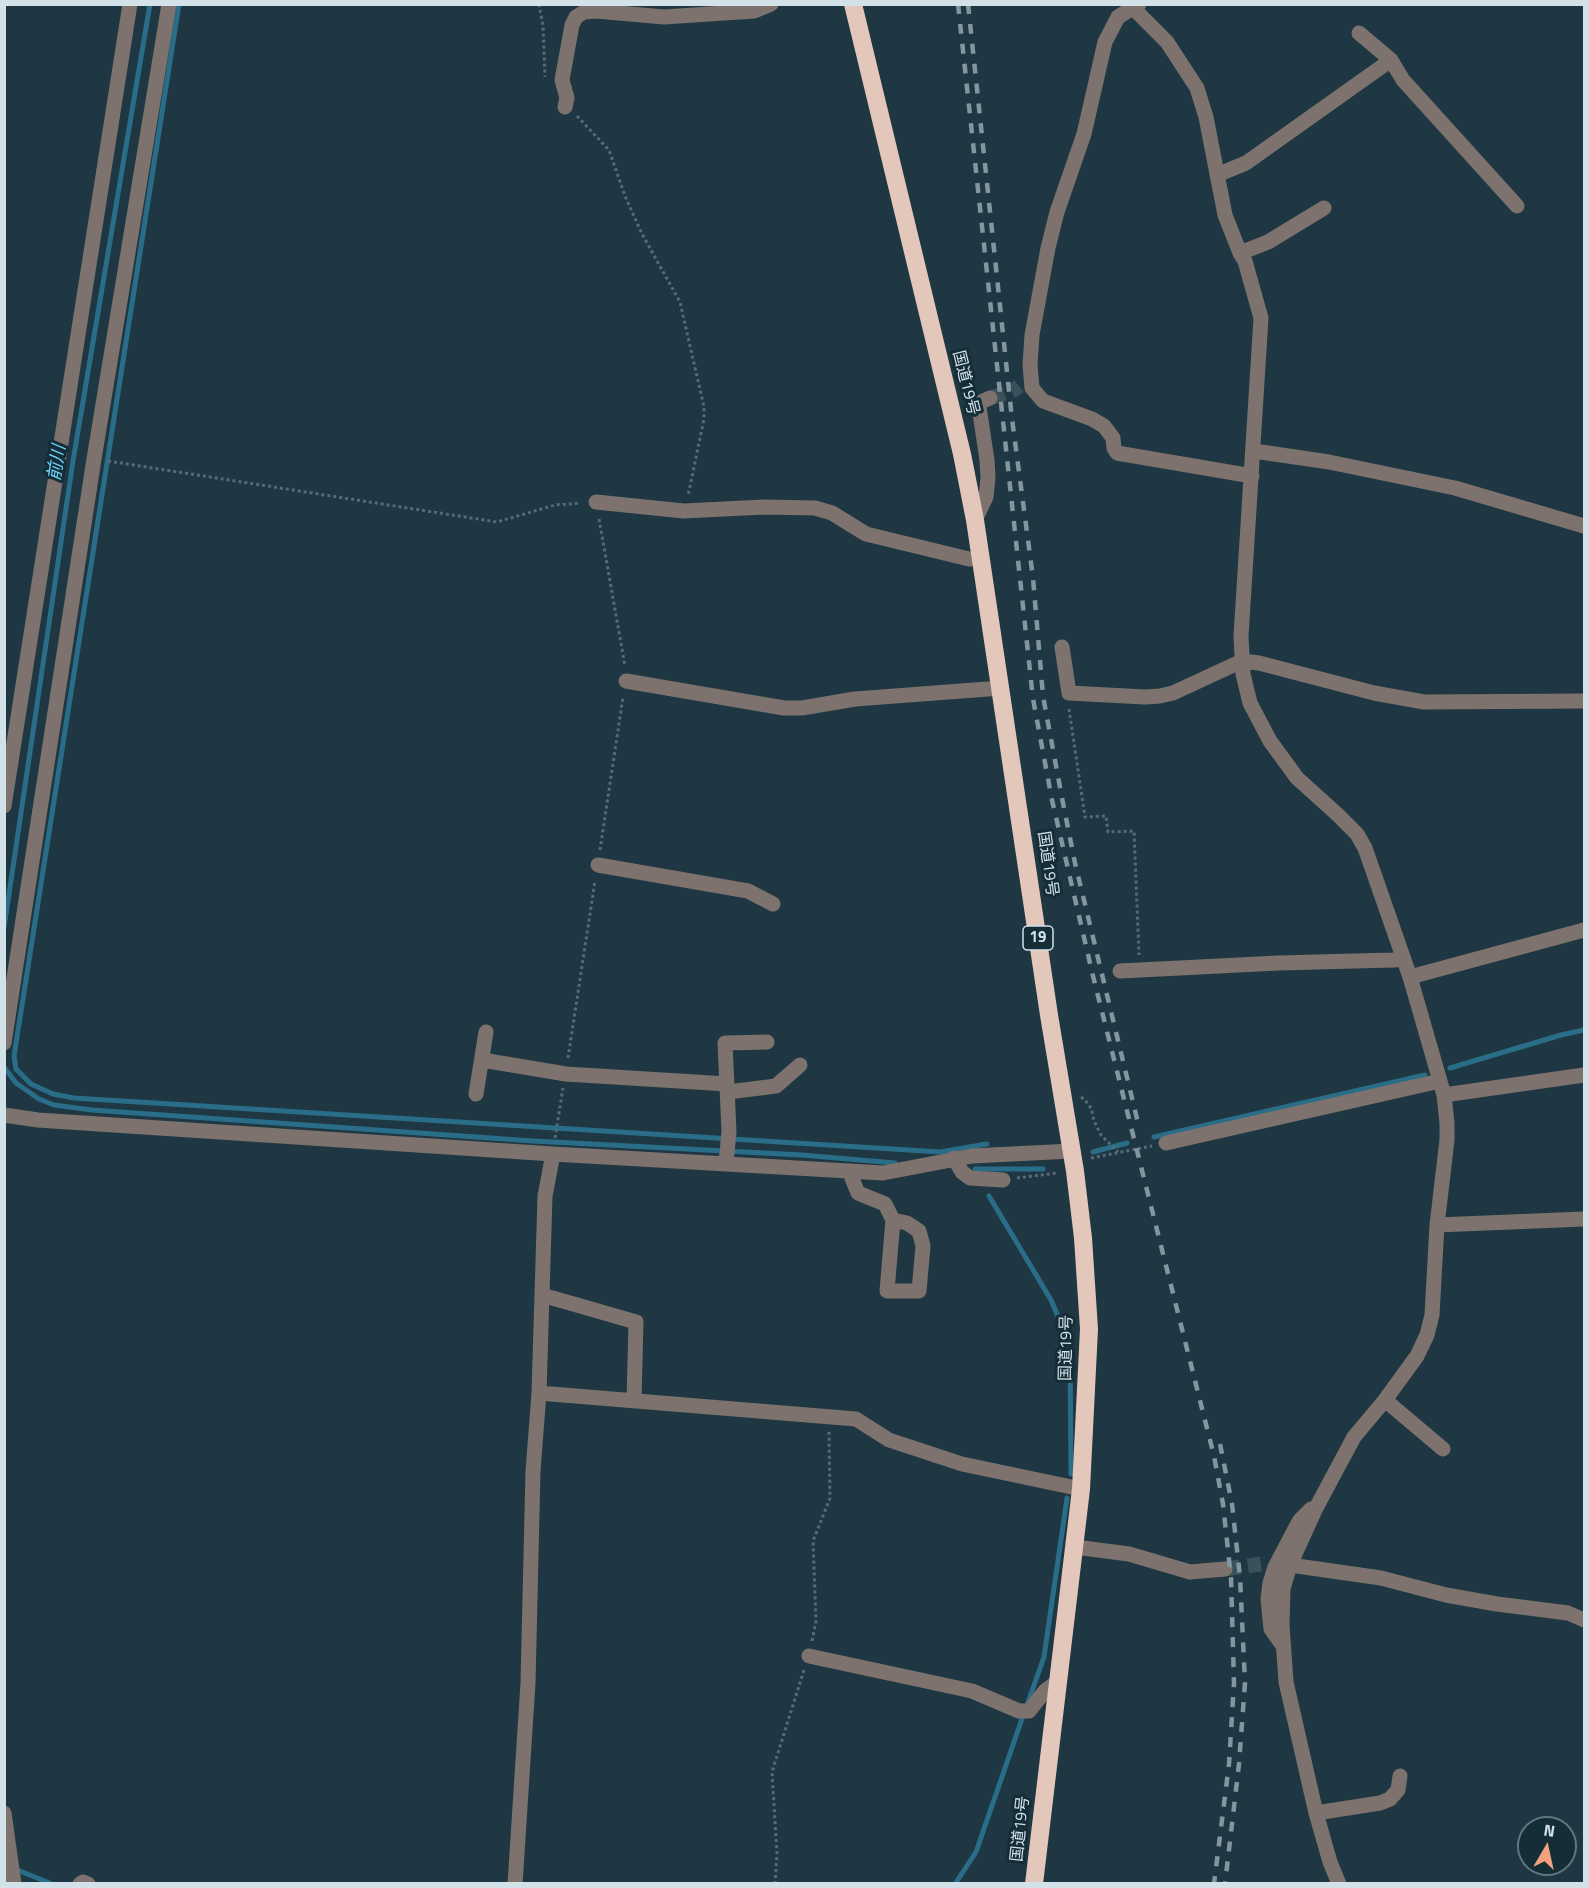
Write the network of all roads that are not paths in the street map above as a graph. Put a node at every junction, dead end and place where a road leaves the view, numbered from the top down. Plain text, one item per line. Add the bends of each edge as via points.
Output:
1 (130, 4) edge
2 (169, 4) edge
3 (771, 4) edge
4 (853, 4) edge
5 (1134, 6) edge
6 (1359, 33) dead end
7 (1391, 60) junction
8 (565, 107) road end
9 (1217, 175) junction
10 (1517, 206) dead end
11 (1324, 208) dead end
12 (1240, 253) junction
13 (1032, 335) junction
14 (1019, 386) dead end
15 (990, 399) dead end
16 (1254, 451) junction
17 (1252, 476) junction
18 (597, 502) road end
19 (975, 520) junction
20 (1584, 526) edge
21 (980, 558) junction
22 (1062, 647) dead end
23 (1242, 661) junction
24 (626, 681) road end
25 (1001, 688) junction
26 (1584, 701) edge
27 (4, 806) edge
28 (598, 865) road end
29 (773, 904) dead end
30 (1584, 930) edge
31 (1403, 959) junction
32 (1120, 971) dead end
33 (1410, 977) junction
34 (486, 1032) dead end
35 (766, 1042) dead end
36 (4, 1043) edge
37 (482, 1060) junction
38 (800, 1065) dead end
39 (1584, 1075) edge
40 (728, 1088) junction
41 (1442, 1088) junction
42 (476, 1094) dead end
43 (4, 1115) edge
44 (1166, 1143) road end
45 (1072, 1150) junction
46 (553, 1155) junction
47 (954, 1158) junction
48 (726, 1163) junction
49 (849, 1171) junction
50 (1004, 1180) road end
51 (1584, 1219) edge
52 (892, 1220) junction
53 (1437, 1225) junction
54 (542, 1295) junction
55 (539, 1393) junction
56 (1385, 1400) junction
57 (634, 1401) junction
58 (1443, 1449) dead end
59 (1081, 1489) junction
60 (1075, 1547) junction
61 (1275, 1565) junction
62 (1225, 1569) tunnel mouth
63 (1584, 1620) edge
64 (809, 1656) dead end
65 (1057, 1682) junction
66 (1400, 1776) dead end
67 (4, 1813) edge
68 (1316, 1813) junction
69 (13, 1879) edge
70 (80, 1884) edge
71 (88, 1884) edge
72 (515, 1884) edge
73 (1034, 1884) edge
74 (1339, 1884) edge

1 - 27 street
2 - 36 street
3 - 8 street via 754,11 664,16 584,12 572,25 562,80
4 - 19 highway, 国道19号 / 19
5 - 9 street via 1167,42 1197,88
5 - 13 street via 1118,17 1105,42 1084,134 1048,248
6 - 7 street
7 - 9 street via 1246,163
7 - 10 street via 1403,80
9 - 12 street via 1225,215
11 - 12 street via 1268,242
12 - 16 street via 1261,318
13 - 14 street via 1024,343
13 - 17 street via 1032,388 1043,401 1104,426 1117,453
15 - 19 street via 979,407 988,478 986,496
16 - 17 street
16 - 20 street via 1455,488
17 - 23 street
18 - 21 street via 684,511 815,508 832,513 866,534 969,559
19 - 21 highway, 国道19号 / 19
21 - 25 highway, 国道19号 / 19
22 - 23 street via 1069,693 1160,696
23 - 26 street via 1424,702
23 - 31 street via 1250,703 1280,757 1357,834 1365,848
24 - 25 street via 784,708
25 - 45 highway, 国道19号 / 19
28 - 29 street via 748,891
30 - 33 street
31 - 32 street
31 - 33 street
33 - 41 street
34 - 37 street
35 - 40 street via 725,1043
37 - 40 street via 566,1074
37 - 42 street
38 - 40 street via 776,1086
39 - 41 street
40 - 48 street
41 - 44 street via 1182,1145
41 - 53 street via 1447,1140
43 - 46 street
45 - 47 street
45 - 59 highway, 国道19号 / 19 via 1089,1329
46 - 48 street
46 - 54 street via 545,1196
47 - 49 street via 883,1173
47 - 50 street via 970,1178
48 - 49 street
49 - 52 street via 858,1193 885,1204
51 - 53 street
52 - 52 street via 887,1291 919,1291 923,1246 919,1231 908,1223
53 - 56 street via 1432,1315 1427,1335
54 - 55 street
54 - 57 street via 636,1322
55 - 57 street
55 - 72 street via 533,1471 528,1683
56 - 58 street
56 - 61 street via 1354,1437 1316,1508
57 - 59 street via 856,1419 889,1440 962,1464
59 - 60 highway, 国道19号 / 19
60 - 62 street via 1129,1554 1190,1572
60 - 65 highway, 国道19号 / 19
61 - 63 street via 1381,1578 1466,1599 1568,1613
61 - 68 street via 1283,1589 1286,1682
64 - 65 street via 972,1691 1018,1712 1029,1711
65 - 73 highway, 国道19号 / 19
66 - 68 street via 1398,1790 1390,1799
67 - 69 street
68 - 74 street
70 - 71 street

